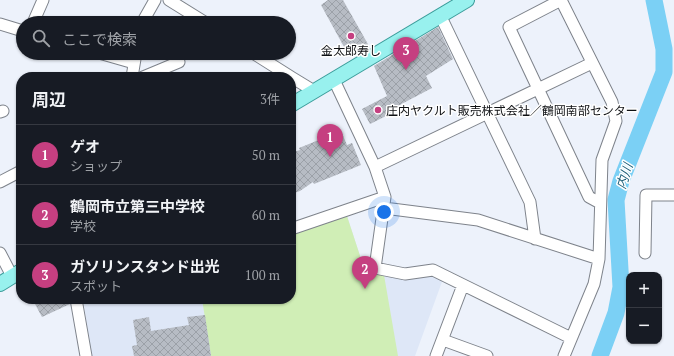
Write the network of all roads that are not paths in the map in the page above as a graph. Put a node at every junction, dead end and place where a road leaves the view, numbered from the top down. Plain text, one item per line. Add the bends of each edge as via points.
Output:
1 (43, 0) edge
2 (155, 0) edge
3 (169, 0) edge
4 (467, 0) edge
5 (561, 0) edge
6 (440, 15) junction
7 (36, 16) edge
8 (146, 16) edge
9 (195, 16) edge
10 (0, 24) edge
11 (16, 29) edge
12 (135, 60) edge
13 (264, 60) edge
14 (179, 62) dead end
15 (592, 62) junction
16 (133, 72) edge
17 (155, 72) edge
18 (283, 72) edge
19 (296, 80) edge
20 (334, 80) junction
21 (538, 89) junction
22 (314, 91) junction
23 (296, 103) edge
24 (488, 113) junction
25 (375, 167) junction
26 (16, 174) edge
27 (0, 182) edge
28 (674, 195) edge
29 (385, 202) junction
30 (600, 203) junction
31 (296, 228) edge
32 (535, 239) junction
33 (0, 253) edge
34 (645, 253) dead end
35 (599, 259) junction
36 (16, 272) edge
37 (16, 274) edge
38 (0, 284) edge
39 (463, 285) junction
40 (79, 304) edge
41 (571, 338) junction
42 (443, 340) junction
43 (86, 356) edge
44 (436, 356) edge
45 (487, 356) edge
46 (564, 356) edge

1 - 7 street
2 - 8 street
3 - 9 street
4 - 6 main road
5 - 15 street
5 - 21 street via 509,27
6 - 20 main road
6 - 24 street
10 - 11 street
12 - 16 street
13 - 18 street
14 - 17 street
15 - 21 street
15 - 30 street via 612,102 616,121 602,160
19 - 22 street
20 - 22 main road
20 - 25 street
21 - 24 street
21 - 30 street via 589,197
22 - 23 main road
24 - 25 street
24 - 32 street via 530,202
25 - 29 street
26 - 27 street
28 - 34 street via 646,195
29 - 31 street
29 - 32 street via 478,220
29 - 39 street via 375,268 405,274 433,270
30 - 35 street
32 - 35 street
33 - 36 street
35 - 41 street via 594,284
37 - 38 main road
39 - 41 street
39 - 42 street
40 - 43 street
41 - 46 street
42 - 44 street
42 - 45 street

